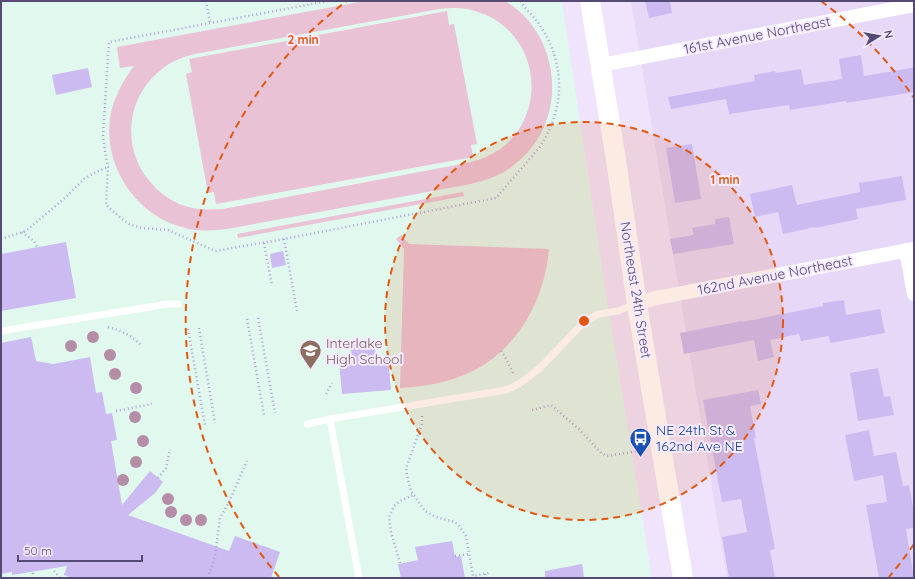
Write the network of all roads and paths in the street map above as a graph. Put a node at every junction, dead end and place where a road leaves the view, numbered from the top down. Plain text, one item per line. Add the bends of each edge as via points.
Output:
1 (206, 1) edge
2 (328, 1) edge
3 (521, 1) edge
4 (590, 1) edge
5 (914, 5) edge
6 (210, 23) junction
7 (601, 65) junction
8 (108, 167) junction
9 (384, 220) junction
10 (385, 224) dead end
11 (22, 232) junction
12 (1, 239) edge
13 (284, 239) junction
14 (264, 243) junction
15 (37, 248) dead end
16 (910, 249) edge
17 (272, 286) dead end
18 (914, 294) edge
19 (178, 304) dead end
20 (637, 304) junction
21 (297, 311) dead end
22 (258, 318) dead end
23 (247, 319) dead end
24 (114, 328) dead end
25 (199, 328) dead end
26 (188, 329) dead end
27 (1, 331) edge
28 (142, 346) dead end
29 (501, 351) dead end
30 (513, 373) dead end
31 (332, 383) dead end
32 (326, 394) dead end
33 (152, 404) dead end
34 (532, 410) dead end
35 (116, 411) dead end
36 (275, 413) dead end
37 (264, 415) dead end
38 (422, 416) dead end
39 (330, 419) junction
40 (215, 423) dead end
41 (307, 424) dead end
42 (205, 425) dead end
43 (170, 449) dead end
44 (638, 451) dead end
45 (247, 461) dead end
46 (158, 478) dead end
47 (414, 495) junction
48 (469, 554) junction
49 (455, 556) dead end
50 (400, 563) dead end
51 (54, 571) dead end
52 (33, 572) dead end
53 (489, 573) dead end
54 (485, 574) junction
55 (33, 578) edge
56 (60, 578) edge
57 (208, 578) edge
58 (359, 578) edge
59 (486, 578) edge
60 (683, 578) edge

1 - 6 path
2 - 6 path
3 - 9 path via 548,39 558,67 560,87 556,111 545,140 496,198
4 - 7 main road, Northeast 24th Street
5 - 7 street, 161st Avenue Northeast
6 - 8 path via 110,42 103,136
7 - 20 main road, Northeast 24th Street
8 - 11 path via 84,179
8 - 14 path via 106,204 129,224 168,230 215,251
9 - 10 path
9 - 13 path
11 - 12 path
11 - 15 path via 34,241
13 - 14 path
13 - 21 path
14 - 17 path
16 - 18 street
16 - 20 street, 162nd Avenue Northeast
19 - 27 lane
20 - 39 lane via 618,311 598,314 584,323 540,368 519,384 506,390
20 - 60 main road, Northeast 24th Street
22 - 36 path
23 - 37 path
24 - 28 path via 124,332
25 - 40 path
26 - 42 path
29 - 30 path
31 - 32 path
33 - 35 path
34 - 44 path via 550,406 607,456
38 - 47 path via 422,424 406,468
39 - 41 lane
39 - 58 lane
43 - 46 path via 166,468
45 - 57 path via 220,518 215,556
47 - 48 path via 425,511 455,522 459,526 466,536
47 - 50 path via 394,506 388,517
48 - 49 path
48 - 54 path via 473,576
51 - 56 path
52 - 55 path
53 - 54 path
54 - 59 path

